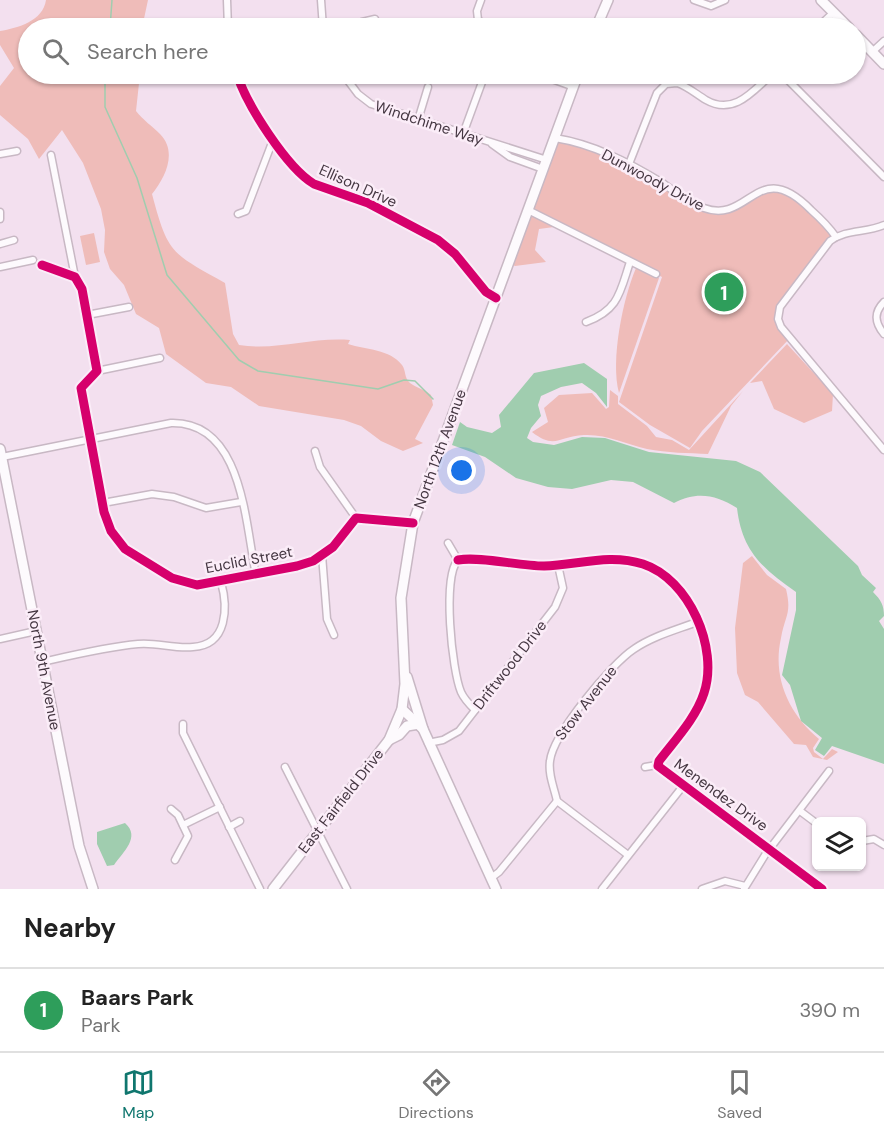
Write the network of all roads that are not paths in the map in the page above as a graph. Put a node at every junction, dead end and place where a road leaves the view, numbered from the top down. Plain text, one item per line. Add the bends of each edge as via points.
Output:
1 (226, 0) edge
2 (321, 0) edge
3 (481, 0) edge
4 (608, 0) edge
5 (694, 0) edge
6 (725, 0) edge
7 (821, 0) edge
8 (833, 13) junction
9 (227, 18) edge
10 (322, 18) edge
11 (478, 18) edge
12 (600, 18) edge
13 (828, 18) edge
14 (838, 18) edge
15 (884, 40) edge
16 (866, 46) edge
17 (872, 52) junction
18 (884, 64) edge
19 (241, 84) edge
20 (351, 84) edge
21 (481, 84) edge
22 (566, 84) edge
23 (575, 84) edge
24 (672, 84) edge
25 (678, 84) edge
26 (761, 84) edge
27 (792, 84) edge
28 (428, 87) dead end
29 (574, 87) junction
30 (418, 120) junction
31 (463, 134) junction
32 (555, 138) junction
33 (273, 140) junction
34 (17, 151) dead end
35 (0, 154) edge
36 (51, 155) dead end
37 (545, 164) junction
38 (629, 165) junction
39 (884, 177) edge
40 (528, 210) junction
41 (0, 212) edge
42 (238, 214) dead end
43 (0, 219) edge
44 (884, 225) edge
45 (836, 237) junction
46 (14, 240) dead end
47 (0, 244) edge
48 (33, 260) dead end
49 (630, 261) junction
50 (42, 265) dead end
51 (0, 267) edge
52 (656, 274) dead end
53 (75, 277) junction
54 (496, 298) junction
55 (884, 302) edge
56 (129, 307) dead end
57 (87, 315) junction
58 (586, 322) dead end
59 (884, 334) edge
60 (160, 358) dead end
61 (97, 371) junction
62 (90, 439) junction
63 (884, 450) edge
64 (315, 451) dead end
65 (1, 453) edge
66 (103, 502) junction
67 (241, 502) junction
68 (356, 518) junction
69 (413, 523) junction
70 (448, 543) dead end
71 (322, 555) junction
72 (458, 560) junction
73 (558, 565) junction
74 (256, 575) junction
75 (221, 582) junction
76 (697, 622) junction
77 (36, 631) junction
78 (334, 635) dead end
79 (0, 639) edge
80 (42, 662) junction
81 (404, 669) junction
82 (402, 710) junction
83 (475, 710) junction
84 (183, 724) dead end
85 (421, 727) junction
86 (389, 740) junction
87 (428, 744) junction
88 (657, 765) junction
89 (285, 767) dead end
90 (645, 767) dead end
91 (829, 771) dead end
92 (682, 786) junction
93 (557, 801) junction
94 (220, 807) junction
95 (171, 809) dead end
96 (800, 811) junction
97 (812, 820) edge
98 (240, 821) dead end
99 (183, 825) junction
100 (229, 827) junction
101 (319, 830) junction
102 (866, 840) edge
103 (884, 845) edge
104 (770, 850) junction
105 (628, 855) junction
106 (175, 860) dead end
107 (491, 878) junction
108 (744, 888) edge
109 (93, 889) edge
110 (261, 889) edge
111 (273, 889) edge
112 (347, 889) edge
113 (496, 889) edge
114 (602, 889) edge
115 (702, 889) edge
116 (822, 889) edge

1 - 9 street
2 - 10 street
3 - 11 street
4 - 12 main road
5 - 6 street via 711,6
7 - 8 main road
8 - 13 street
8 - 14 main road
15 - 17 street
16 - 17 main road
17 - 18 main road
19 - 33 street, Ellison Drive
20 - 30 street, Windchime Way via 365,101
21 - 31 street
22 - 29 street
23 - 29 main road, North 12th Avenue
24 - 38 street via 657,93
25 - 26 street via 713,103 732,104 745,99
27 - 39 street
28 - 30 street
29 - 32 main road, North 12th Avenue
30 - 31 street, Windchime Way
31 - 37 street, Windchime Way via 492,144 510,157
32 - 37 main road, North 12th Avenue
32 - 38 street, Dunwoody Drive via 582,143
33 - 42 street via 246,212
33 - 54 street, Ellison Drive via 310,182 368,203 446,246 476,282
34 - 35 street
36 - 53 street
37 - 40 main road, North 12th Avenue
38 - 45 street, Dunwoody Drive via 711,210 733,207 767,189 784,189 796,195
40 - 49 street
40 - 54 main road, North 12th Avenue
41 - 43 street
44 - 45 street
45 - 63 street via 780,306 778,319
46 - 47 street
48 - 51 street
49 - 52 street
49 - 58 street via 612,307
50 - 53 street
53 - 57 street via 82,289
54 - 69 main road, North 12th Avenue
55 - 59 street via 876,320
56 - 57 street
57 - 61 street
60 - 61 street
61 - 62 street, Euclid Street via 81,388
62 - 65 street
62 - 66 street, Euclid Street
62 - 67 street via 171,423 195,426 208,433 227,453
64 - 68 street via 320,467
65 - 77 main road, North 9th Avenue
66 - 67 street via 152,494 206,508
66 - 75 street, Euclid Street via 107,522 118,541 146,563 188,584
67 - 74 street
68 - 69 street
68 - 71 street, Euclid Street
69 - 81 main road, North 12th Avenue via 401,598
70 - 72 street
71 - 74 street, Euclid Street via 302,565
71 - 78 street via 327,619
72 - 73 street, Menendez Drive
72 - 83 street via 451,590 451,641 460,690
73 - 76 street, Menendez Drive via 604,559 652,568 674,584
73 - 83 street, Driftwood Drive via 563,581 559,601
74 - 75 street, Euclid Street
75 - 80 street via 225,619 215,636 204,644 183,647 140,643
76 - 88 street, Menendez Drive via 708,658 704,693
76 - 93 street, Stow Avenue via 627,654 565,728 549,762
77 - 79 street
77 - 80 main road, North 9th Avenue
80 - 109 main road, North 9th Avenue via 79,846
81 - 82 main road, North 12th Avenue
81 - 85 main road
82 - 85 main road
82 - 86 main road, East Fairfield Drive
83 - 87 street, Driftwood Drive via 459,731
84 - 94 street via 183,733
85 - 86 main road via 407,726
85 - 87 main road
86 - 101 main road, East Fairfield Drive
87 - 107 main road
88 - 90 street
88 - 92 street, Menendez Drive
89 - 101 street
91 - 96 street
92 - 104 street, Menendez Drive
92 - 105 street
93 - 105 street
93 - 107 street
94 - 99 street
94 - 100 street
95 - 99 street
96 - 97 street
96 - 104 street
98 - 100 street
99 - 106 street via 188,839
100 - 110 street
101 - 111 main road, East Fairfield Drive
101 - 112 street
102 - 103 street via 874,839
104 - 108 street
104 - 116 street, Menendez Drive
105 - 114 street
107 - 113 main road
108 - 115 street via 725,881

